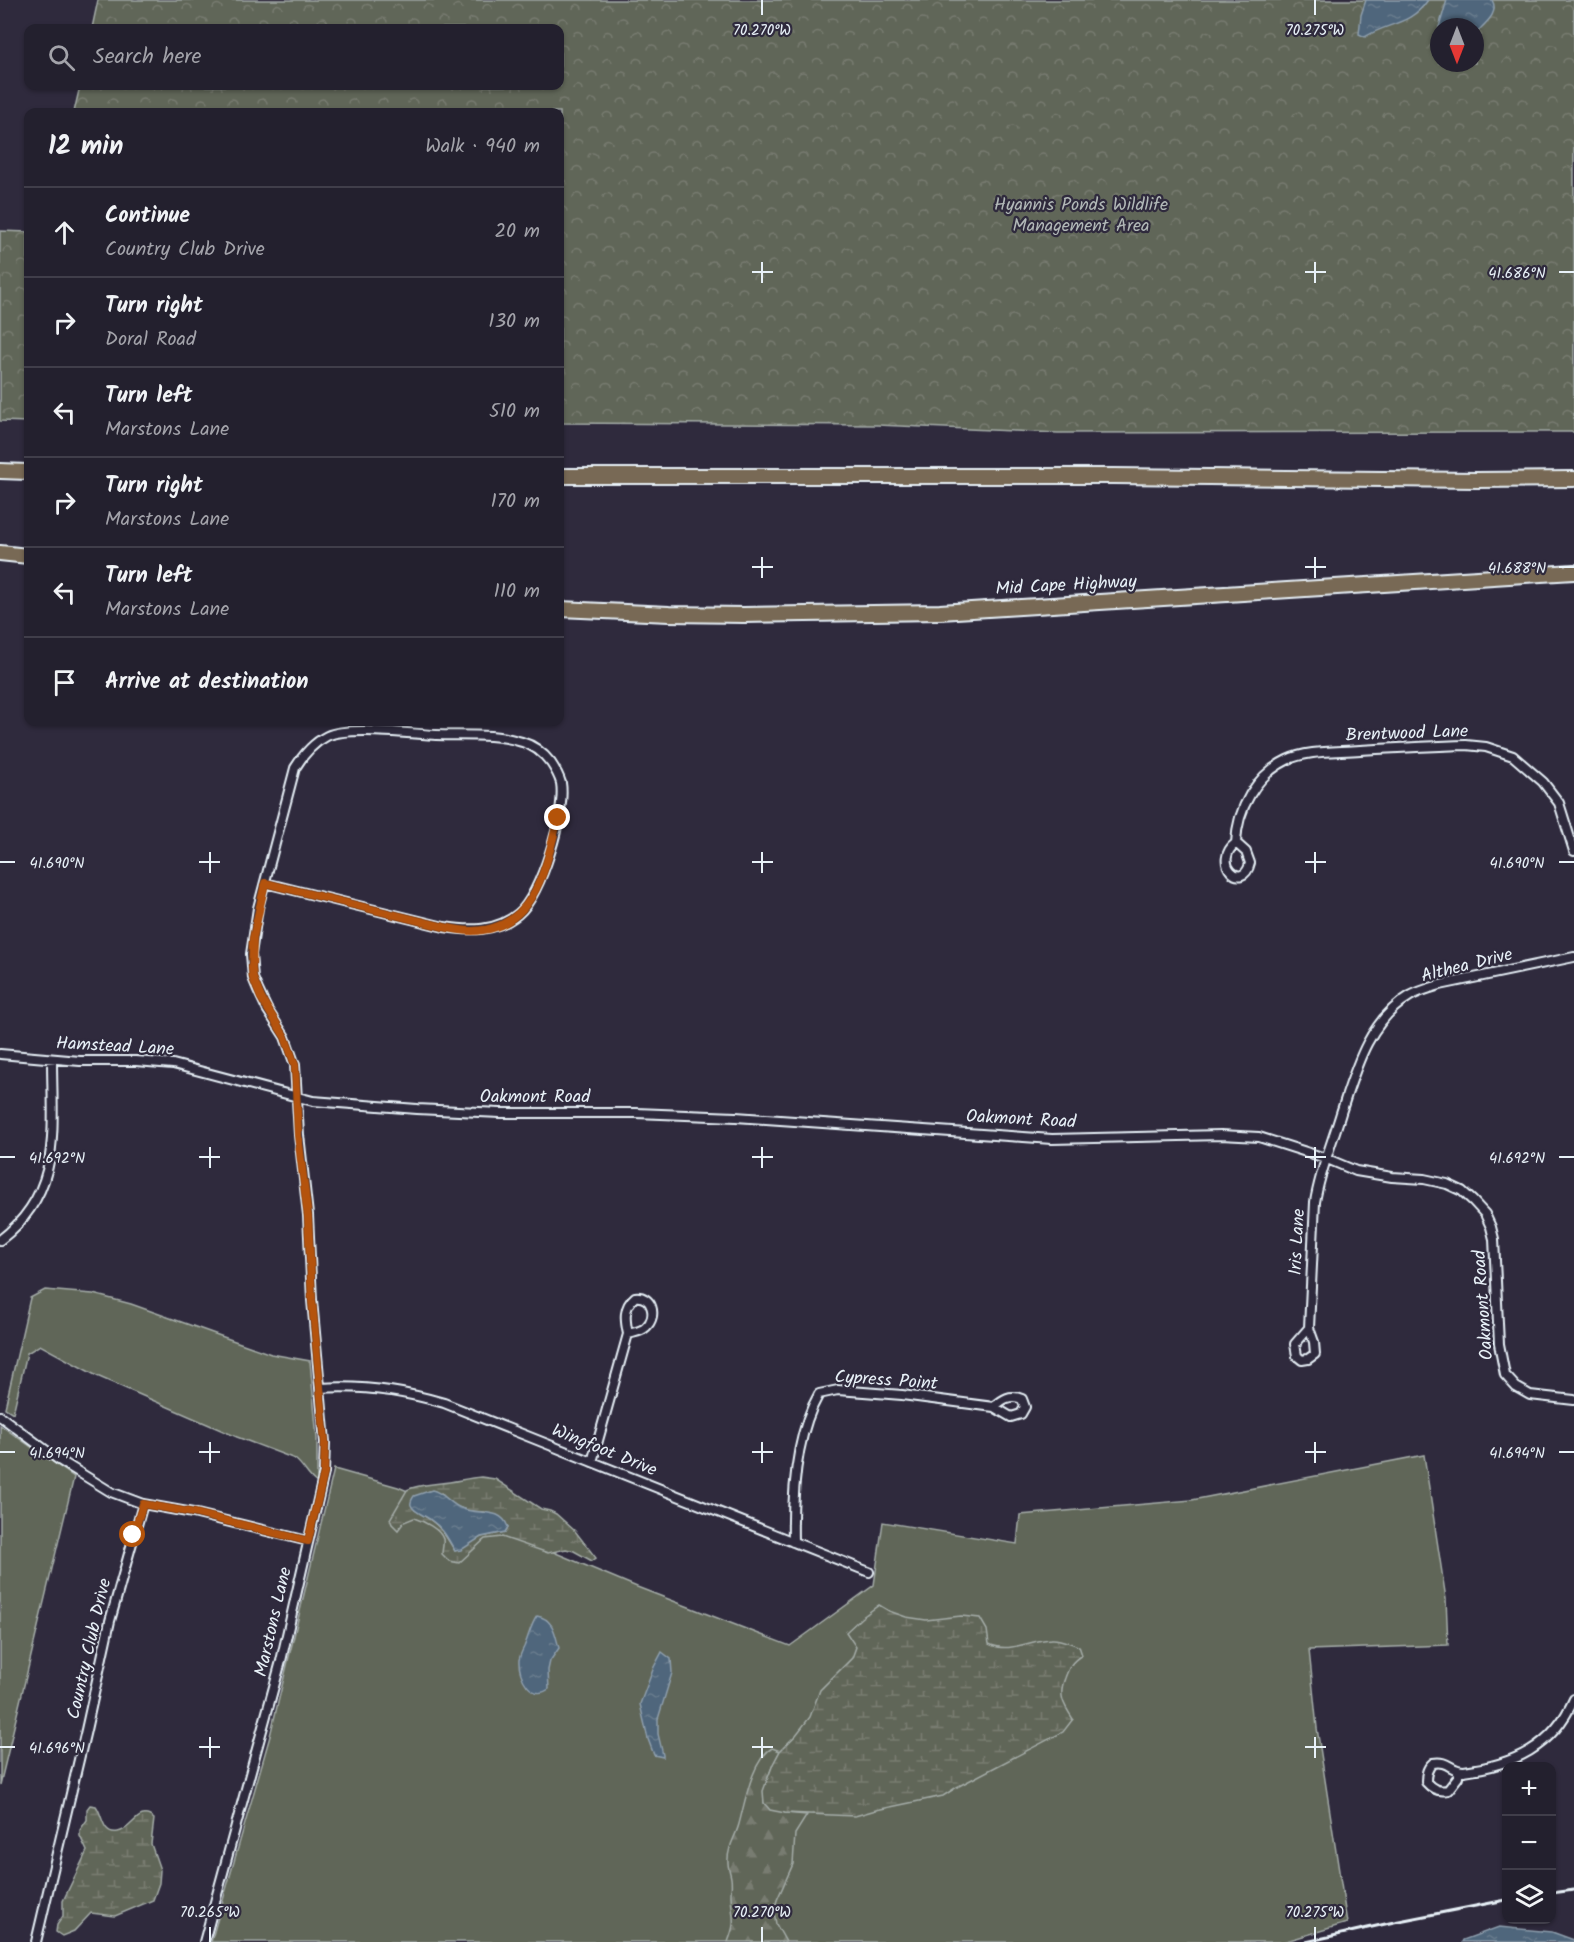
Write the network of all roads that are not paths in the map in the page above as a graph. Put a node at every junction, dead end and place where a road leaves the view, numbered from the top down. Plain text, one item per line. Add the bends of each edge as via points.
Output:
1 (0, 471) edge
2 (24, 472) edge
3 (564, 476) edge
4 (1574, 479) edge
5 (0, 553) edge
6 (24, 556) edge
7 (1574, 572) edge
8 (564, 609) edge
9 (1236, 843) dead end
10 (1574, 851) edge
11 (265, 883) junction
12 (1574, 957) edge
13 (0, 1054) edge
14 (52, 1059) junction
15 (297, 1097) junction
16 (1325, 1158) junction
17 (0, 1240) edge
18 (1309, 1328) dead end
19 (628, 1334) junction
20 (320, 1388) junction
21 (1574, 1400) edge
22 (994, 1407) dead end
23 (0, 1416) edge
24 (592, 1462) junction
25 (143, 1504) junction
26 (308, 1541) junction
27 (793, 1542) junction
28 (869, 1572) dead end
29 (1574, 1699) edge
30 (1458, 1771) junction
31 (36, 1942) edge
32 (204, 1942) edge

1 - 2 highway
3 - 4 highway
5 - 6 highway
7 - 8 highway, Mid Cape Highway via 940,612 744,615
9 - 10 street, Brentwood Lane via 1239,819 1248,797 1286,760 1338,752 1466,745 1513,756 1543,782 1559,803
11 - 11 street, Marstons Lane via 295,768 328,735 376,732 507,738 538,751 550,761 561,783 562,800 539,884 518,914 499,925 473,931 444,927
11 - 15 street, Marstons Lane via 253,938 253,978 291,1052
12 - 16 street, Althea Drive via 1440,985 1400,1003 1360,1057
13 - 14 street, Hamstead Lane
14 - 15 street, Hamstead Lane via 174,1064
14 - 17 street via 51,1143 44,1181 26,1217
15 - 16 street, Oakmont Road via 338,1104 459,1112 726,1117 1052,1139 1240,1135 1269,1139
15 - 20 street, Marstons Lane
16 - 18 street, Iris Lane via 1315,1202
16 - 21 street, Oakmont Road via 1356,1171 1447,1184 1473,1201 1485,1214 1494,1239 1499,1344 1505,1375 1530,1395
19 - 19 street via 640,1331 651,1321 651,1306 645,1299 635,1297 628,1305
19 - 24 street
20 - 24 street, Wingfoot Drive via 354,1386 431,1399
20 - 26 street, Marstons Lane via 325,1460
22 - 27 street, Cypress Point via 873,1392 838,1390 819,1394 810,1410 802,1441
23 - 25 street via 81,1475
24 - 27 street, Wingfoot Drive
25 - 26 street
25 - 31 street, Country Club Drive via 110,1622
26 - 32 street, Marstons Lane via 274,1688
27 - 28 street, Wingfoot Drive
29 - 30 street via 1559,1725 1538,1745 1498,1765
30 - 30 street via 1445,1763 1433,1763 1426,1782 1435,1790 1448,1790

